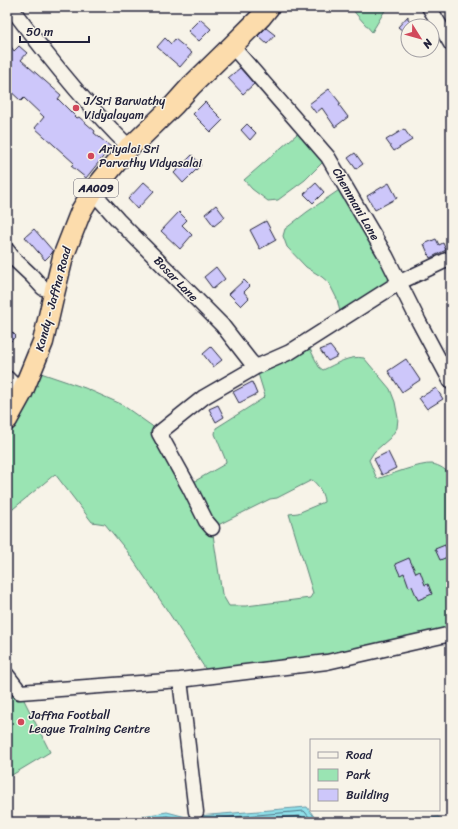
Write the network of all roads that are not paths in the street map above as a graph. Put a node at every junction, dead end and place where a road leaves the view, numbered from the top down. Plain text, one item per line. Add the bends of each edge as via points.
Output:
1 (269, 7) edge
2 (429, 7) edge
3 (12, 9) dead end
4 (451, 44) edge
5 (232, 46) junction
6 (129, 147) junction
7 (93, 192) junction
8 (7, 250) edge
9 (451, 258) edge
10 (400, 282) junction
11 (55, 290) junction
12 (256, 367) junction
13 (7, 378) edge
14 (451, 382) edge
15 (22, 393) junction
16 (7, 420) edge
17 (212, 528) dead end
18 (451, 634) edge
19 (7, 675) edge
20 (180, 680) junction
21 (196, 812) dead end

1 - 5 highway, Kandy - Jaffna Road / AA009
2 - 4 street
3 - 6 street via 85,101
5 - 6 highway, Kandy - Jaffna Road / AA009
5 - 10 street, Chemmani Lane via 328,157
6 - 7 highway, Kandy - Jaffna Road / AA009
7 - 11 highway, Kandy - Jaffna Road / AA009 via 81,211 63,257
7 - 12 street, Bosar Lane via 222,326
8 - 11 street via 43,288
9 - 10 street
10 - 12 street via 290,352
10 - 14 street, Chemmani Lane
11 - 15 highway, Kandy - Jaffna Road / AA009 via 43,342
12 - 17 street via 204,397 159,433
13 - 15 street
15 - 16 highway, Kandy - Jaffna Road / AA009
18 - 20 street via 327,662
19 - 20 street via 20,692
20 - 21 street

